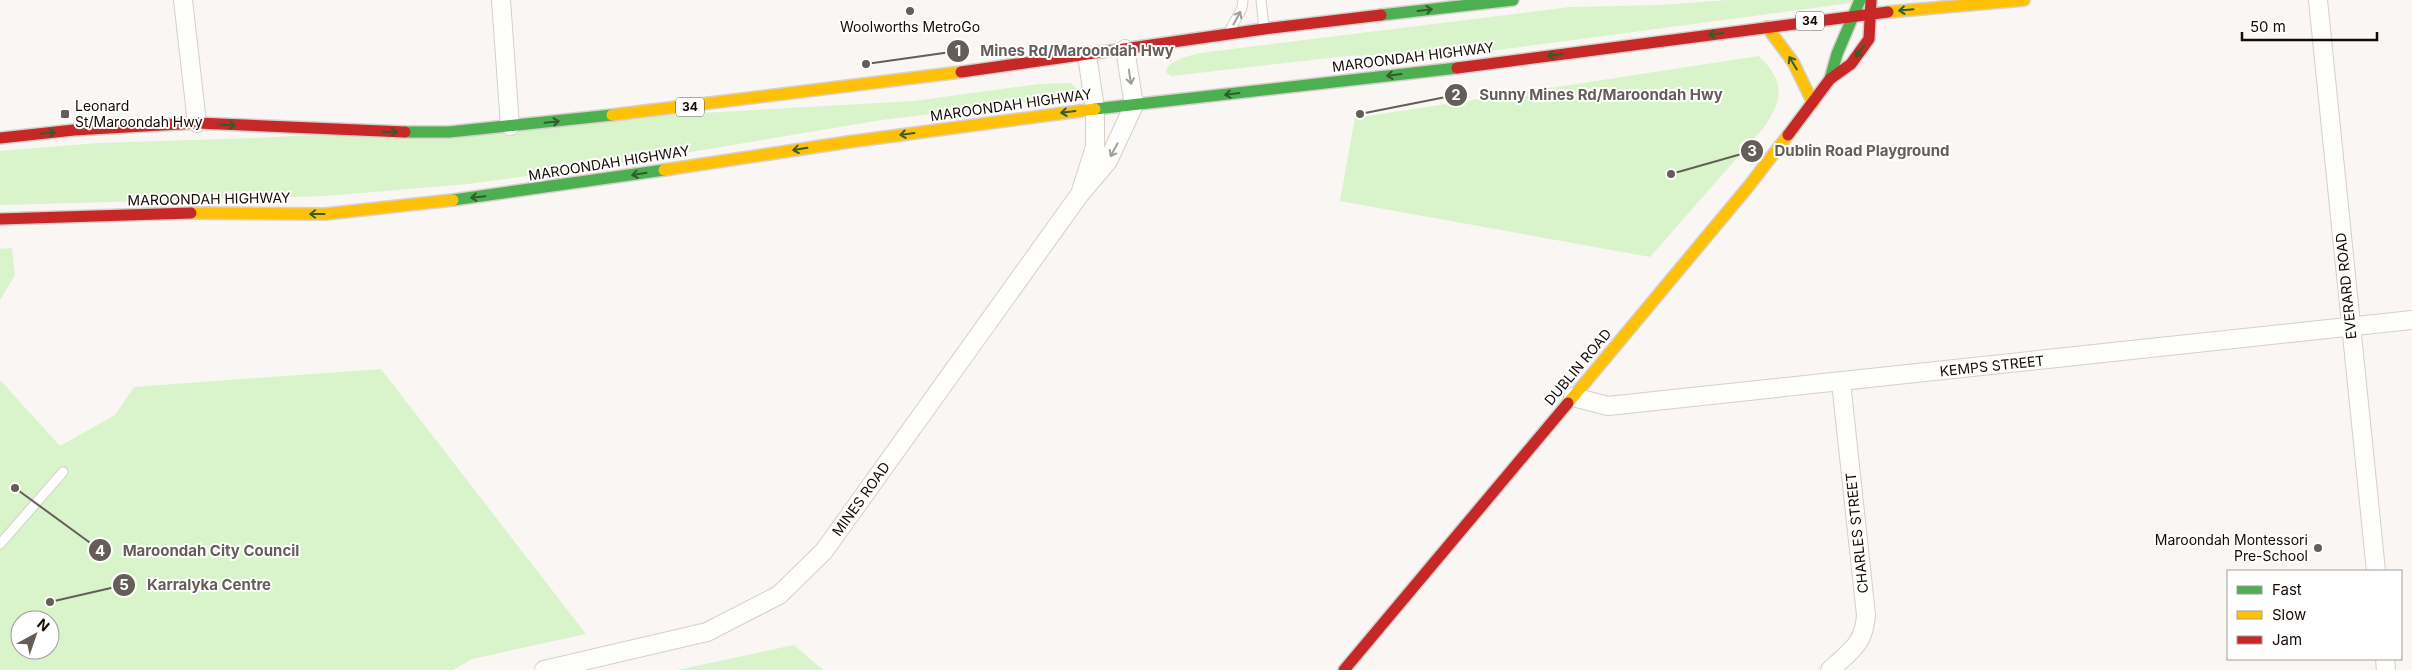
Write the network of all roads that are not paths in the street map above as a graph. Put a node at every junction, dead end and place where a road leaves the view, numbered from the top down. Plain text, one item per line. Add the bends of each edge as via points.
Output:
1 (184, 0) edge
2 (501, 0) edge
3 (1243, 0) edge
4 (1261, 0) edge
5 (1513, 0) edge
6 (1860, 0) edge
7 (1871, 0) edge
8 (2024, 0) edge
9 (2318, 0) edge
10 (1871, 12) junction
11 (1855, 15) junction
12 (1767, 27) junction
13 (1264, 29) junction
14 (1228, 34) junction
15 (1125, 49) junction
16 (1087, 55) junction
17 (1830, 79) junction
18 (1813, 102) junction
19 (1134, 105) junction
20 (1095, 109) junction
21 (197, 123) junction
22 (510, 126) junction
23 (0, 138) edge
24 (1080, 194) junction
25 (0, 220) edge
26 (2412, 320) edge
27 (2350, 327) junction
28 (1841, 382) junction
29 (1573, 397) junction
30 (63, 472) dead end
31 (0, 544) edge
32 (2376, 570) edge
33 (544, 670) edge
34 (1344, 670) edge
35 (1830, 670) edge

1 - 21 street
2 - 22 street
14 -> 3 lane
4 - 13 lane
13 -> 5 main road, 34
6 - 11 main road, DUBLIN ROAD
7 - 10 main road, DUBLIN ROAD
8 -> 10 main road, MAROONDAH HIGHWAY / 34
9 - 27 street, EVERARD ROAD
10 - 11 main road, MAROONDAH HIGHWAY / 34
10 -> 17 main road, DUBLIN ROAD via 1869,39 1851,64
11 - 12 main road, MAROONDAH HIGHWAY / 34
11 - 17 main road, DUBLIN ROAD
18 -> 12 main road via 1793,62
12 -> 19 main road, MAROONDAH HIGHWAY / 34 via 1505,62
13 - 14 main road, 34
14 - 15 main road, 34
15 - 16 main road, 34
15 -> 19 street
16 - 20 street, MINES ROAD
22 -> 16 main road, 34 via 681,108
17 - 18 main road, DUBLIN ROAD
18 - 29 main road, DUBLIN ROAD via 1748,187
19 - 20 main road, MAROONDAH HIGHWAY / 34
19 -> 24 street, MINES ROAD via 1108,161
20 - 24 street, MINES ROAD via 1095,147
20 -> 25 main road, MAROONDAH HIGHWAY / 34 via 848,142 498,195 325,214 166,213
21 -> 22 main road, 34 via 387,132 449,132
23 -> 21 main road, 34
24 - 33 street, MINES ROAD via 824,551 780,595 707,632
26 - 27 street, KEMPS STREET
27 - 28 street, KEMPS STREET
27 - 32 street, EVERARD ROAD
28 - 29 street, KEMPS STREET via 1608,406
28 - 35 street, CHARLES STREET via 1866,615 1865,633
29 - 34 main road, DUBLIN ROAD
30 - 31 lane

